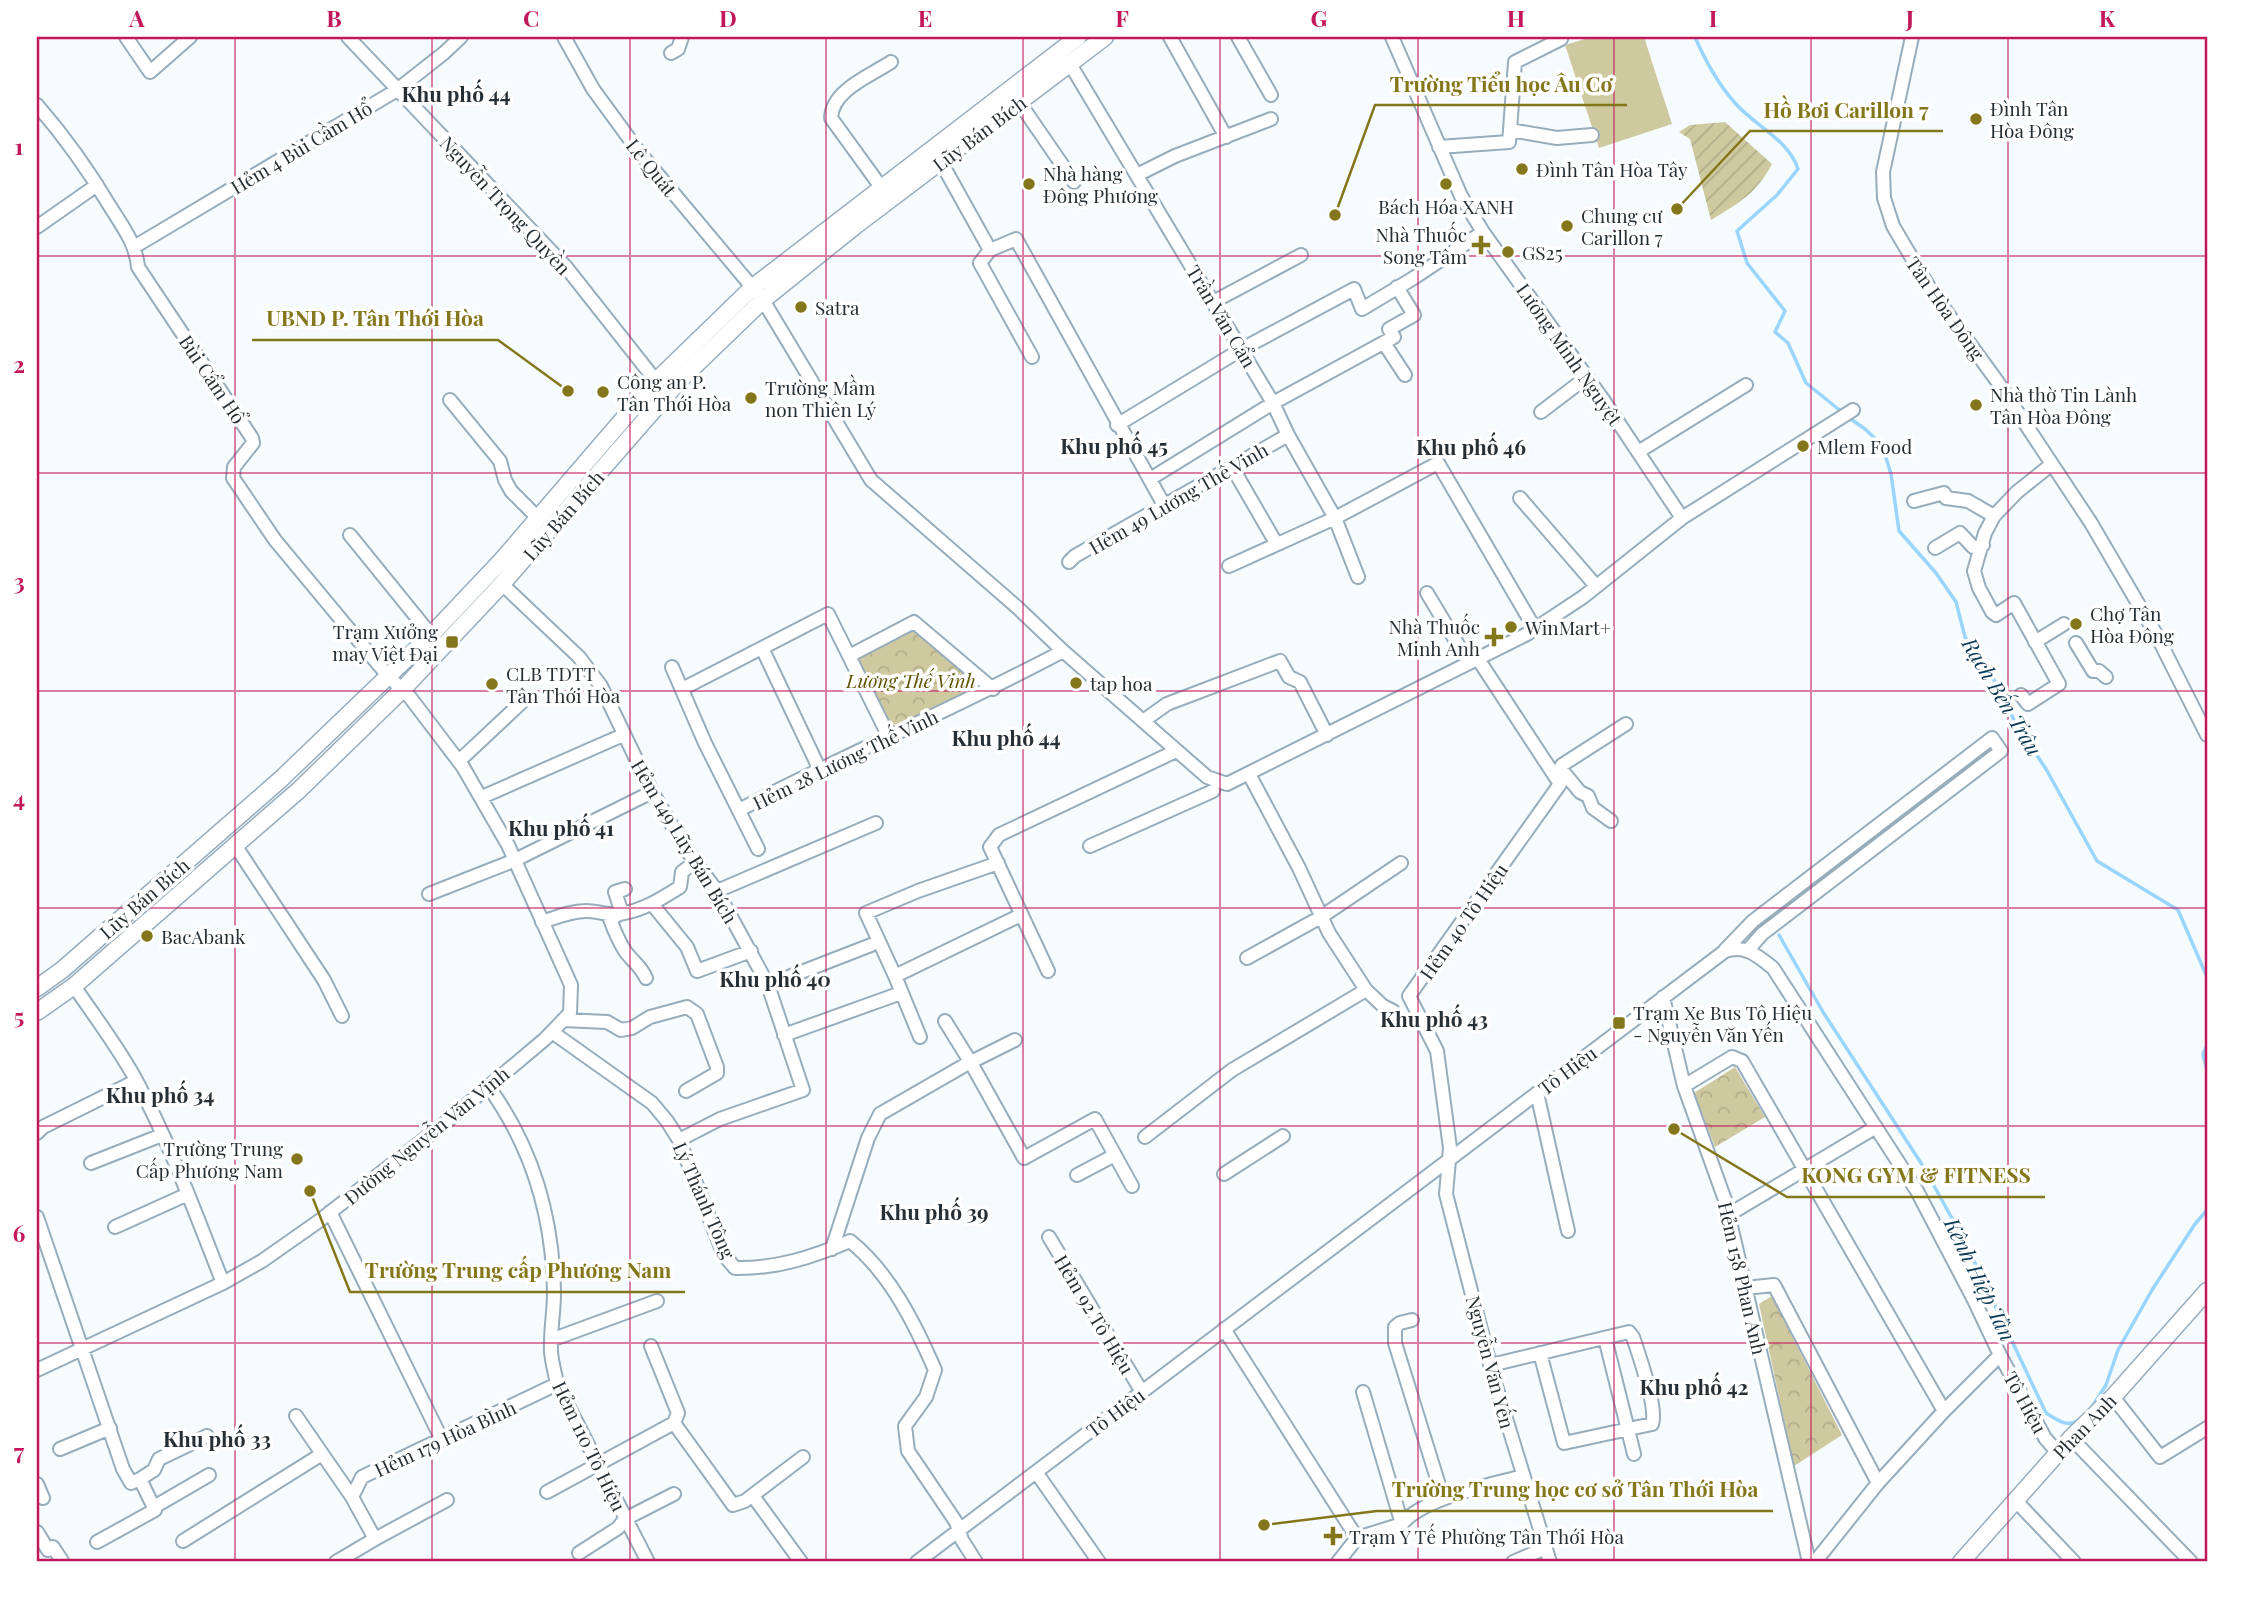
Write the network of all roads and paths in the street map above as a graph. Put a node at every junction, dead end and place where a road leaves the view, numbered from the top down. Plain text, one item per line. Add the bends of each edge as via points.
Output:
1 (126, 37) edge
2 (190, 37) edge
3 (348, 37) edge
4 (461, 37) edge
5 (564, 37) edge
6 (682, 37) edge
7 (1077, 37) edge
8 (1105, 37) edge
9 (1170, 37) edge
10 (1238, 37) edge
11 (1392, 37) edge
12 (1560, 37) edge
13 (1912, 37) edge
14 (671, 53) dead end
15 (891, 62) dead end
16 (1070, 64) junction
17 (397, 90) junction
18 (1271, 95) dead end
19 (1019, 103) junction
20 (37, 105) edge
21 (1271, 119) dead end
22 (1510, 130) junction
23 (1592, 135) dead end
24 (1226, 137) junction
25 (1439, 148) junction
26 (941, 162) junction
27 (1137, 175) junction
28 (1074, 182) dead end
29 (97, 185) junction
30 (881, 187) junction
31 (37, 227) edge
32 (1483, 232) junction
33 (134, 247) junction
34 (990, 250) junction
35 (1301, 255) dead end
36 (1398, 288) junction
37 (758, 294) junction
38 (1213, 302) junction
39 (1389, 340) junction
40 (1242, 349) junction
41 (1032, 357) dead end
42 (1405, 375) dead end
43 (1587, 377) junction
44 (656, 382) junction
45 (1746, 384) dead end
46 (450, 400) dead end
47 (1273, 404) junction
48 (1853, 410) dead end
49 (1541, 412) dead end
50 (1117, 425) junction
51 (1288, 435) junction
52 (1638, 452) junction
53 (2052, 464) junction
54 (1232, 467) junction
55 (1150, 479) junction
56 (1520, 498) dead end
57 (1913, 501) dead end
58 (1164, 505) junction
59 (1994, 516) junction
60 (538, 518) junction
61 (1335, 518) junction
62 (1682, 518) junction
63 (350, 535) dead end
64 (1276, 542) junction
65 (1983, 545) junction
66 (1935, 548) dead end
67 (1069, 562) dead end
68 (1228, 566) dead end
69 (1357, 577) dead end
70 (502, 584) junction
71 (1596, 586) junction
72 (1427, 593) dead end
73 (2064, 624) dead end
74 (1535, 629) junction
75 (431, 635) junction
76 (2035, 642) junction
77 (2076, 643) dead end
78 (762, 648) junction
79 (1063, 651) junction
80 (849, 656) junction
81 (1473, 661) junction
82 (672, 667) dead end
83 (388, 676) junction
84 (2106, 677) dead end
85 (403, 689) junction
86 (682, 689) junction
87 (993, 689) junction
88 (2021, 695) dead end
89 (522, 702) dead end
90 (1143, 721) junction
91 (1626, 724) dead end
92 (623, 735) junction
93 (1327, 735) junction
94 (2207, 735) edge
95 (889, 737) junction
96 (1176, 751) junction
97 (459, 761) junction
98 (819, 768) junction
99 (1560, 768) junction
100 (1249, 774) junction
101 (1560, 784) junction
102 (1213, 791) dead end
103 (652, 792) junction
104 (482, 797) junction
105 (739, 810) junction
106 (1611, 821) dead end
107 (876, 822) dead end
108 (235, 845) junction
109 (1090, 846) dead end
110 (758, 849) dead end
111 (513, 861) junction
112 (695, 862) junction
113 (998, 863) junction
114 (1401, 863) dead end
115 (625, 889) dead end
116 (718, 891) junction
117 (429, 894) dead end
118 (652, 904) junction
119 (622, 913) junction
120 (1021, 915) junction
121 (1321, 917) junction
122 (542, 922) junction
123 (871, 945) dead end
124 (1748, 950) junction
125 (751, 951) junction
126 (1725, 951) junction
127 (1247, 958) dead end
128 (1048, 971) dead end
129 (895, 976) junction
130 (646, 978) dead end
131 (768, 985) junction
132 (74, 986) junction
133 (37, 988) edge
134 (1366, 990) junction
135 (901, 993) junction
136 (1663, 997) junction
137 (1393, 1011) dead end
138 (37, 1012) edge
139 (342, 1016) dead end
140 (563, 1020) junction
141 (945, 1021) dead end
142 (552, 1032) junction
143 (784, 1035) junction
144 (920, 1037) dead end
145 (1015, 1040) dead end
146 (971, 1063) junction
147 (136, 1081) junction
148 (488, 1086) junction
149 (1684, 1086) junction
150 (686, 1091) dead end
151 (1537, 1093) junction
152 (1876, 1127) junction
153 (37, 1133) edge
154 (162, 1135) junction
155 (1283, 1136) dead end
156 (1145, 1137) dead end
157 (679, 1140) junction
158 (1115, 1155) junction
159 (1448, 1160) junction
160 (91, 1163) dead end
161 (1805, 1168) junction
162 (1223, 1174) dead end
163 (1077, 1175) dead end
164 (1132, 1186) dead end
165 (188, 1194) junction
166 (330, 1212) junction
167 (1728, 1215) junction
168 (37, 1217) edge
169 (115, 1227) dead end
170 (1568, 1231) dead end
171 (1049, 1237) dead end
172 (832, 1249) junction
173 (223, 1283) junction
174 (1745, 1288) junction
175 (2207, 1291) edge
176 (657, 1301) dead end
177 (1412, 1320) dead end
178 (1224, 1329) junction
179 (1605, 1338) junction
180 (551, 1340) junction
181 (650, 1346) dead end
182 (83, 1348) junction
183 (1540, 1353) junction
184 (2000, 1356) junction
185 (1491, 1365) junction
186 (37, 1370) edge
187 (557, 1384) junction
188 (1142, 1392) junction
189 (1363, 1392) dead end
190 (2113, 1397) junction
191 (1944, 1411) junction
192 (296, 1416) dead end
193 (674, 1423) junction
194 (110, 1428) junction
195 (2207, 1428) edge
196 (1628, 1430) junction
197 (206, 1436) dead end
198 (2071, 1438) junction
199 (442, 1440) junction
200 (60, 1449) dead end
201 (2058, 1452) junction
202 (322, 1454) junction
203 (1634, 1454) dead end
204 (803, 1457) dead end
205 (597, 1465) junction
206 (1036, 1472) junction
207 (209, 1475) dead end
208 (1523, 1476) junction
209 (140, 1479) junction
210 (1878, 1483) junction
211 (37, 1484) edge
212 (547, 1492) dead end
213 (674, 1494) dead end
214 (753, 1496) junction
215 (352, 1497) junction
216 (43, 1498) dead end
217 (1443, 1498) junction
218 (447, 1500) dead end
219 (2015, 1500) junction
220 (154, 1507) junction
221 (625, 1519) junction
222 (1402, 1524) junction
223 (37, 1531) edge
224 (958, 1531) junction
225 (1357, 1538) junction
226 (375, 1539) junction
227 (183, 1541) dead end
228 (97, 1542) dead end
229 (1546, 1548) junction
230 (579, 1553) dead end
231 (62, 1561) edge
232 (336, 1562) edge
233 (648, 1562) edge
234 (801, 1562) edge
235 (916, 1562) edge
236 (976, 1562) edge
237 (1099, 1562) edge
238 (1338, 1562) edge
239 (1513, 1562) edge
240 (1549, 1562) edge
241 (1809, 1562) edge
242 (1815, 1562) edge
243 (1961, 1562) edge
244 (2074, 1562) edge
245 (2191, 1562) edge

1 - 2 street via 150,72
3 - 17 street, Nguyễn Trọng Quyền
4 - 17 street, Hẻm 4 Bùi Cầm Hổ
5 - 37 street, Lê Quát via 593,89 639,152
6 - 14 street
7 - 30 main road, Lũy Bán Bích
8 - 16 main road, Lũy Bán Bích
9 - 24 street
10 - 18 street
11 - 25 street, Lương Minh Nguyệt
12 - 22 street via 1516,62
13 - 53 street, Tân Hòa Đông via 1883,172 1887,211 1932,292
15 - 30 street via 845,91 831,108 831,118
16 - 19 main road, Lũy Bán Bích
16 - 27 street, Trần Văn Cẩn
17 - 33 street, Hẻm 4 Bùi Cầm Hổ
17 - 44 street, Nguyễn Trọng Quyền via 566,268
19 - 26 main road, Lũy Bán Bích
19 - 28 street
20 - 29 street, Bùi Cẩm Hổ via 68,140
21 - 24 street
22 - 23 street via 1557,138
22 - 25 street via 1509,142
24 - 27 street
25 - 32 street, Lương Minh Nguyệt
26 - 34 street
26 - 37 main road, Lũy Bán Bích
27 - 38 street, Trần Văn Cẩn
29 - 31 street
29 - 33 street, Bùi Cẩm Hổ
30 - 37 main road, Lũy Bán Bích
32 - 36 street
32 - 43 street, Lương Minh Nguyệt
33 - 83 street, Bùi Cẩm Hổ via 138,267 252,438 234,467 233,478 275,540
34 - 41 street via 981,263
34 - 50 street via 1016,239
35 - 38 street
36 - 39 street via 1414,315 1389,329
36 - 40 street via 1362,309 1354,289
37 - 44 main road, Lũy Bán Bích
37 - 70 main road, Lũy Bán Bích
37 - 79 street via 871,480
38 - 40 street, Trần Văn Cẩn
39 - 42 street
39 - 47 street
40 - 47 street, Trần Văn Cẩn
40 - 50 street
43 - 49 street
43 - 52 street, Lương Minh Nguyệt
44 - 60 main road, Lũy Bán Bích
45 - 52 street
46 - 60 street via 500,461 511,491
47 - 51 street, Trần Văn Cẩn
47 - 55 street
48 - 62 street
50 - 55 street
51 - 54 street, Hẻm 49 Lương Thế Vinh
51 - 61 street, Trần Văn Cẩn
52 - 62 street, Lương Minh Nguyệt
53 - 59 street
53 - 94 street, Tân Hòa Đông via 2151,625
54 - 58 street, Hẻm 49 Lương Thế Vinh
54 - 64 street
55 - 58 street
56 - 71 street
57 - 59 street via 1944,493 1946,498 1968,501
58 - 67 street, Hẻm 49 Lương Thế Vinh
59 - 65 street
60 - 75 main road, Lũy Bán Bích
61 - 64 street
61 - 69 street, Trần Văn Cẩn
61 - 74 street via 1438,463
62 - 71 street
63 - 75 street
64 - 68 street
65 - 66 street via 1973,547 1960,533
65 - 76 street via 1974,571 1979,588 1996,615 2014,603
70 - 85 main road, Lũy Bán Bích
70 - 92 street, Hẻm 149 Lũy Bán Bích via 579,657 601,687
71 - 74 street
72 - 81 street
73 - 76 street
74 - 81 street
75 - 83 main road, Lũy Bán Bích
76 - 88 street via 2059,684 2028,704
77 - 84 street via 2093,671
78 - 80 street via 828,614
78 - 86 street
78 - 98 street
79 - 87 street, Hẻm 28 Lương Thế Vinh
79 - 90 street
80 - 87 street via 914,622
80 - 95 street
81 - 93 street
81 - 101 street
82 - 86 street
83 - 85 street
83 - 133 main road, Lũy Bán Bích via 224,829
85 - 97 street
85 - 108 main road, Lũy Bán Bích
86 - 105 street
87 - 95 street, Hẻm 28 Lương Thế Vinh
89 - 97 street
90 - 93 street via 1167,704 1280,661 1289,677 1300,682
90 - 96 street
91 - 99 street
92 - 103 street, Hẻm 149 Lũy Bán Bích
92 - 104 street
93 - 100 street
95 - 98 street, Hẻm 28 Lương Thế Vinh
96 - 100 street via 1217,781 1227,784
96 - 113 street via 999,835 990,847
97 - 104 street
98 - 105 street, Hẻm 28 Lương Thế Vinh
99 - 101 street
99 - 106 street via 1588,796 1593,808
100 - 121 street
101 - 159 street, Hẻm 40 Tô Hiệu via 1409,996 1437,1051
102 - 109 street
103 - 111 street
103 - 112 street, Hẻm 149 Lũy Bán Bích
104 - 111 street
105 - 110 street
107 - 116 street
108 - 132 main road, Lũy Bán Bích
108 - 139 street via 324,980
111 - 117 street
111 - 122 street
112 - 116 street, Hẻm 149 Lũy Bán Bích
112 - 118 street via 682,872 680,887
113 - 120 street
113 - 129 street via 866,913
114 - 121 street
115 - 119 street via 615,892
116 - 125 street, Hẻm 149 Lũy Bán Bích
118 - 119 street
118 - 125 street via 687,947 697,971
119 - 122 street via 572,912
119 - 130 street via 610,919 614,932
120 - 128 street
120 - 129 street
121 - 127 street
121 - 134 street
122 - 140 street via 571,985 570,1013
123 - 131 street
124 - 126 street via 1736,947
124 - 126 street, Tô Hiệu via 1762,934 2001,751 1992,738 1753,921
124 - 152 street, Tô Hiệu via 1773,968
125 - 131 street, Hẻm 149 Lũy Bán Bích
126 - 136 street, Tô Hiệu
129 - 135 street
131 - 143 street, Hẻm 149 Lũy Bán Bích
132 - 138 main road, Lũy Bán Bích
132 - 147 street
134 - 137 street
134 - 156 street via 1233,1070
135 - 143 street
135 - 144 street
136 - 149 street, Hẻm 158 Phan Anh
136 - 151 street, Tô Hiệu
140 - 142 street, Đường Nguyễn Văn Vịnh
140 - 150 street via 607,1022 621,1030 687,1007 697,1014 718,1073
141 - 146 street
142 - 148 street, Đường Nguyễn Văn Vịnh
142 - 157 street, Lý Thánh Tông via 652,1104
143 - 157 street, Hẻm 149 Lũy Bán Bích via 803,1090 720,1119
145 - 146 street
146 - 158 street via 1024,1158 1095,1119
146 - 172 street via 880,1114
147 - 153 street
147 - 154 street
148 - 166 street, Đường Nguyễn Văn Vịnh
148 - 180 street, Hẻm 110 Tô Hiệu via 525,1150 543,1198 553,1268
149 - 161 street via 1732,1057 1742,1061
149 - 167 street, Hẻm 158 Phan Anh
151 - 159 street, Tô Hiệu
151 - 170 street
152 - 161 street
152 - 184 street, Tô Hiệu via 1917,1191
154 - 160 street
154 - 165 street
155 - 162 street
157 - 172 street, Lý Thánh Tông via 724,1255 735,1268 786,1264
158 - 163 street
158 - 164 street
159 - 178 street, Tô Hiệu
159 - 185 street, Nguyễn Văn Yến via 1446,1194
161 - 167 street
161 - 191 street
165 - 169 street
165 - 173 street
166 - 173 street, Đường Nguyễn Văn Vịnh
166 - 199 street
167 - 174 street, Hẻm 158 Phan Anh
168 - 182 street
171 - 188 street, Hẻm 92 Tô Hiệu
172 - 224 street, Lý Thánh Tông via 850,1241 864,1253 916,1325 934,1370 926,1397 905,1426 908,1451
173 - 182 street, Đường Nguyễn Văn Vịnh
174 - 210 street via 1774,1285
174 - 241 street, Hẻm 158 Phan Anh
175 - 190 main road, Phan Anh
176 - 180 street
177 - 217 street via 1395,1327 1395,1343
178 - 188 street, Tô Hiệu
178 - 225 street
179 - 183 street
179 - 196 street
179 - 196 street via 1632,1334 1646,1380 1654,1421
180 - 187 street, Hẻm 110 Tô Hiệu
181 - 193 street via 678,1413
182 - 186 street, Đường Nguyễn Văn Vịnh
182 - 194 street
183 - 185 street
183 - 196 street via 1564,1443
184 - 191 street
184 - 201 street, Tô Hiệu via 2045,1438
185 - 208 street, Nguyễn Văn Yến
187 - 199 street, Hẻm 179 Hòa BÌnh
187 - 205 street, Hẻm 110 Tô Hiệu
188 - 206 street, Tô Hiệu
189 - 222 street
190 - 195 street via 2160,1457
190 - 198 main road, Phan Anh
191 - 210 street
192 - 202 street
193 - 205 street
193 - 214 street via 729,1503
194 - 200 street
194 - 209 street via 131,1483
196 - 203 street
197 - 209 street via 159,1459 154,1470
198 - 201 main road, Phan Anh
198 - 245 street
199 - 215 street, Hẻm 179 Hòa BÌnh via 362,1477
201 - 219 main road, Phan Anh
202 - 215 street
202 - 227 street
204 - 214 street
205 - 212 street
205 - 221 street, Hẻm 110 Tô Hiệu
206 - 224 street, Tô Hiệu
206 - 237 street
207 - 220 street
208 - 217 street
208 - 229 street, Nguyễn Văn Yến
209 - 220 street
210 - 242 street
211 - 216 street
213 - 221 street
214 - 234 street
215 - 226 street
217 - 222 street
218 - 226 street
219 - 243 main road, Phan Anh
219 - 244 street
220 - 228 street
221 - 230 street
221 - 233 street, Hẻm 110 Tô Hiệu
222 - 225 street
223 - 231 street via 48,1550 53,1548
224 - 235 street, Tô Hiệu
224 - 236 street, Lý Thánh Tông
225 - 238 street
226 - 232 street
229 - 239 street
229 - 240 street, Nguyễn Văn Yến

